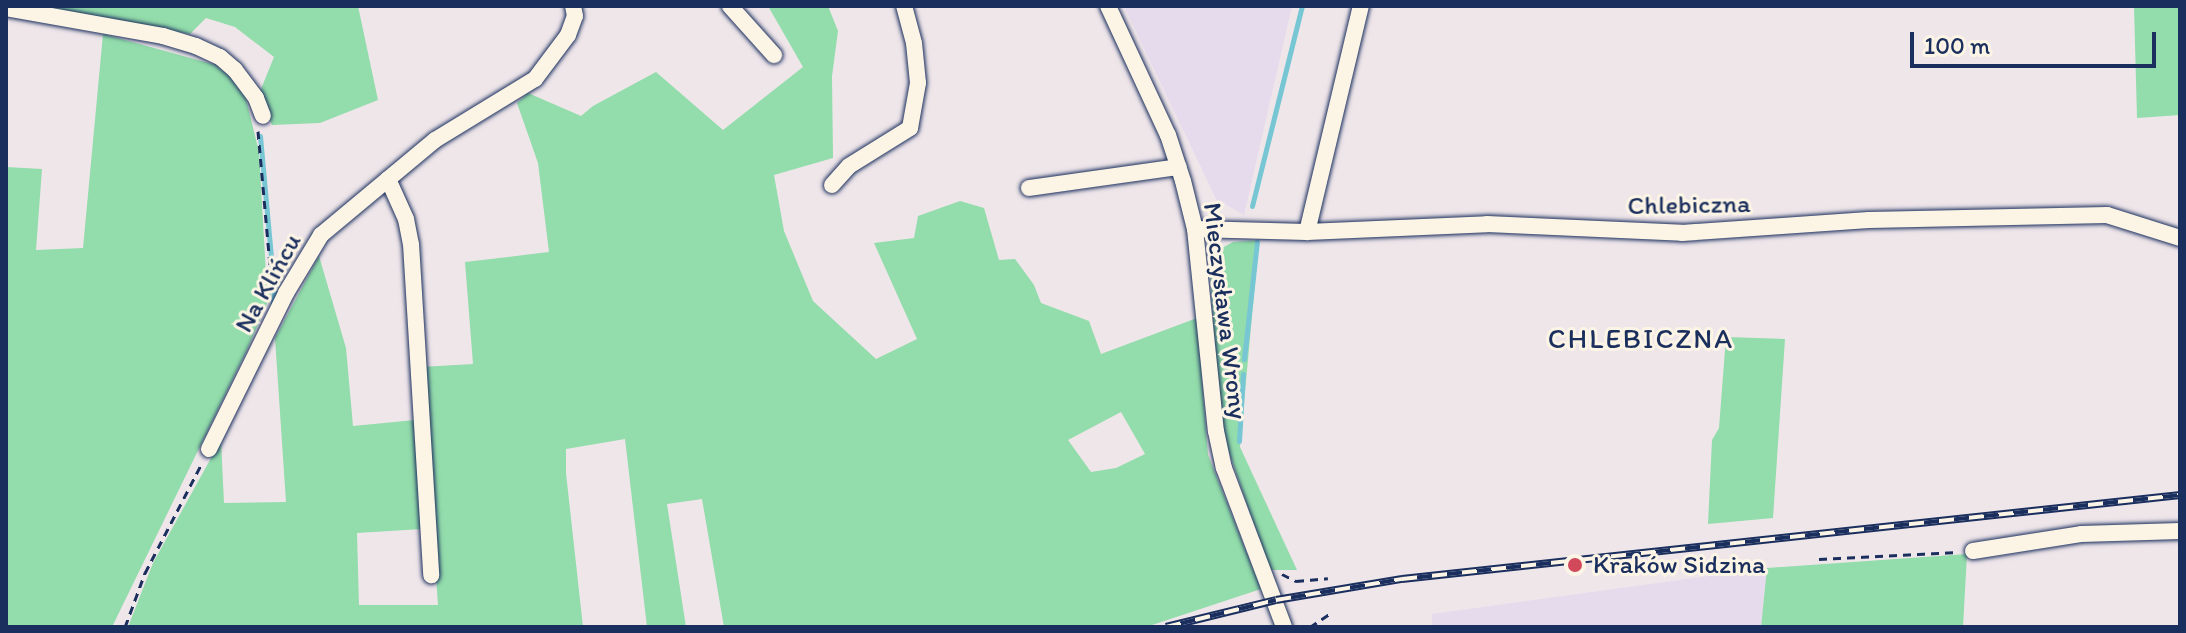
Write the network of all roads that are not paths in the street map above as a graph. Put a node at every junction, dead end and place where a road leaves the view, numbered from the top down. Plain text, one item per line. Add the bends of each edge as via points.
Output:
1 (573, 6) edge
2 (730, 6) edge
3 (904, 6) edge
4 (1108, 6) edge
5 (1361, 6) edge
6 (6, 8) edge
7 (774, 55) dead end
8 (263, 116) road end
9 (1179, 167) junction
10 (388, 179) junction
11 (832, 185) dead end
12 (1029, 188) dead end
13 (1195, 229) junction
14 (1307, 232) junction
15 (2180, 238) edge
16 (209, 449) road end
17 (2180, 531) edge
18 (1973, 551) road end
19 (431, 575) dead end
20 (1284, 627) edge

1 - 10 street, Na Klińcu via 568,35 535,79 435,140
2 - 7 street
3 - 11 street via 918,83 910,128 849,166
4 - 9 street, Mieczysława Wrony
5 - 14 street
6 - 8 street via 196,46 235,70
9 - 12 street
9 - 13 street, Mieczysława Wrony
10 - 16 street, Na Klińcu via 321,235 286,293
10 - 19 street via 411,244
13 - 14 street, Chlebiczna
13 - 20 street, Mieczysława Wrony via 1224,468
14 - 15 street, Chlebiczna via 1487,224 1682,233 1869,220 2076,215 2131,220
17 - 18 street via 2081,534

